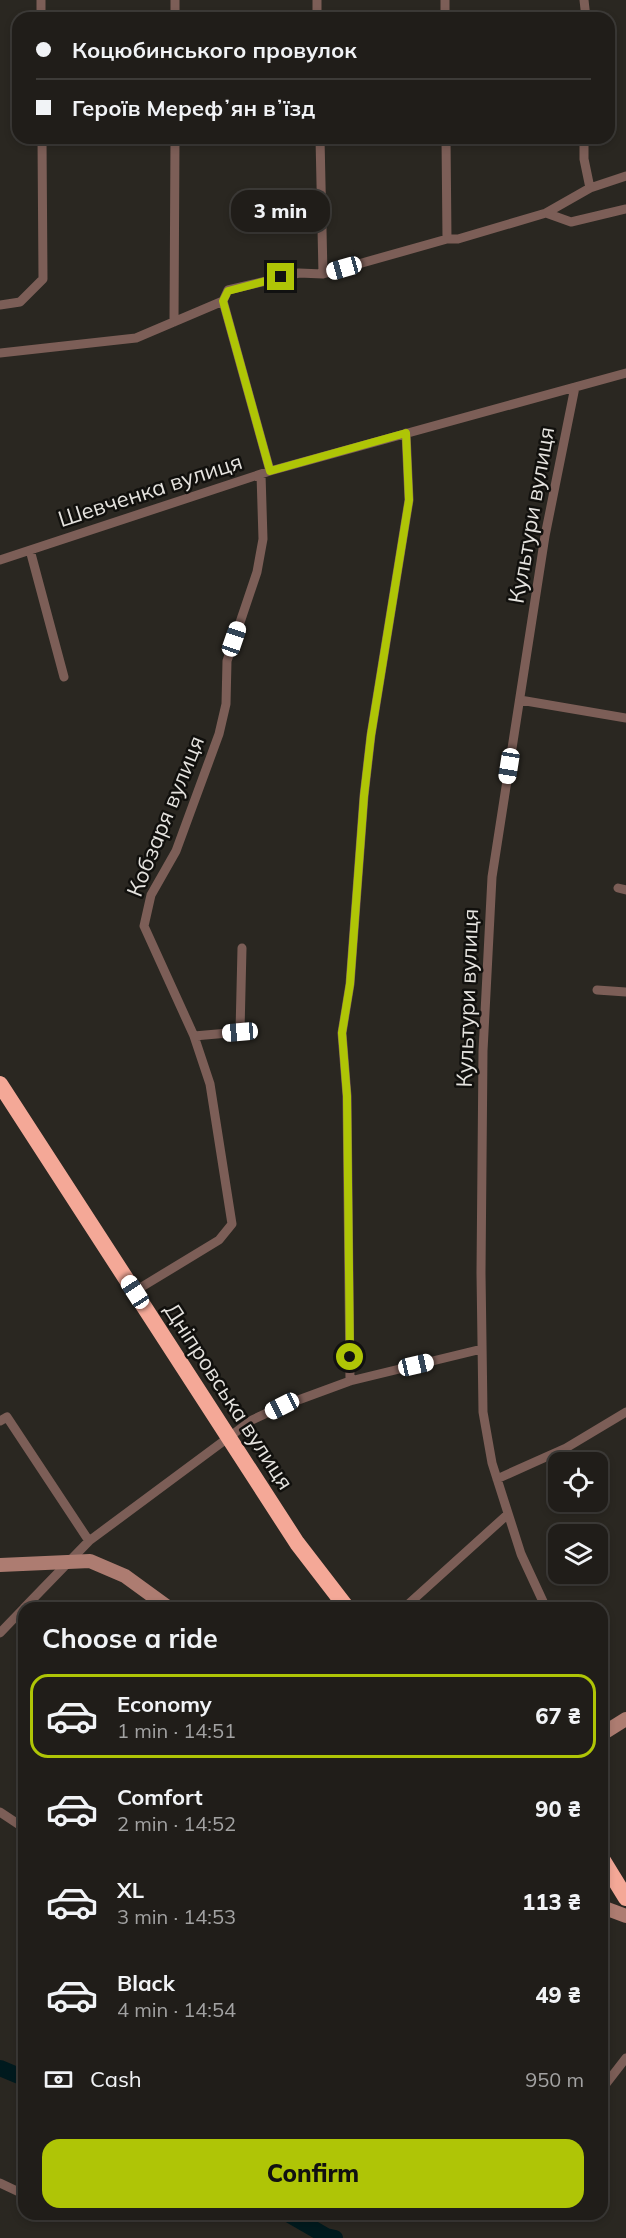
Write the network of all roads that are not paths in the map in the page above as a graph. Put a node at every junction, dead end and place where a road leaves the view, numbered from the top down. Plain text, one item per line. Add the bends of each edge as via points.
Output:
1 (42, 144) edge
2 (175, 144) edge
3 (320, 144) edge
4 (446, 144) edge
5 (584, 144) edge
6 (626, 176) edge
7 (590, 188) junction
8 (626, 208) edge
9 (546, 213) junction
10 (447, 239) junction
11 (323, 274) junction
12 (223, 301) junction
13 (0, 306) edge
14 (174, 322) junction
15 (0, 352) edge
16 (626, 373) edge
17 (575, 387) junction
18 (406, 433) junction
19 (265, 472) junction
20 (30, 550) junction
21 (0, 560) edge
22 (64, 677) dead end
23 (520, 700) junction
24 (626, 718) edge
25 (242, 948) dead end
26 (597, 990) dead end
27 (626, 992) edge
28 (194, 1036) junction
29 (0, 1085) edge
30 (135, 1292) junction
31 (482, 1350) junction
32 (350, 1381) junction
33 (626, 1412) edge
34 (2, 1416) edge
35 (230, 1438) junction
36 (497, 1479) junction
37 (508, 1514) junction
38 (89, 1541) junction
39 (68, 1561) junction
40 (0, 1565) edge
41 (30, 1602) edge
42 (161, 1602) edge
43 (342, 1602) edge
44 (411, 1602) edge
45 (543, 1602) edge
46 (18, 1614) edge
47 (0, 1633) edge
48 (626, 1719) edge
49 (608, 1730) edge
50 (0, 1812) edge
51 (18, 1824) edge
52 (608, 1869) edge
53 (626, 1898) edge
54 (608, 1909) edge
55 (626, 1916) edge
56 (626, 2058) edge
57 (608, 2081) edge
58 (0, 2183) edge
59 (18, 2192) edge

1 - 13 street via 43,279 20,302
2 - 14 street
3 - 11 street
4 - 10 street
5 - 7 street
6 - 7 street
7 - 9 street
8 - 9 street via 571,222
9 - 10 street
10 - 11 street
11 - 12 street via 299,273 228,291
12 - 14 street
12 - 19 street, Кобзаря вулиця
14 - 15 street via 136,338
16 - 17 street, Шевченка вулиця
17 - 18 street, Шевченка вулиця
17 - 23 street, Культури вулиця via 545,536
18 - 19 street, Шевченка вулиця
18 - 32 street via 409,500 371,735 350,984 342,1033 347,1096
19 - 20 street, Шевченка вулиця
19 - 28 street, Кобзаря вулиця via 263,539 257,572 227,661 219,734 176,851 151,895 144,926
20 - 21 street, Шевченка вулиця
20 - 22 street
23 - 24 street
23 - 31 street, Культури вулиця via 492,877 483,1051
25 - 28 street via 240,1032
26 - 27 street
28 - 30 street, Кобзаря вулиця via 210,1084 232,1224 219,1240
29 - 30 highway, Дніпровська вулиця
30 - 35 highway, Дніпровська вулиця
31 - 32 street
31 - 36 street, Культури вулиця via 483,1412
32 - 35 street via 252,1420
33 - 36 street via 566,1448
34 - 38 street
35 - 38 street
35 - 43 highway, Дніпровська вулиця via 297,1543
36 - 37 street, Культури вулиця
37 - 44 street
37 - 45 street, Культури вулиця
38 - 39 street
39 - 40 street
39 - 41 street
39 - 42 street via 103,1565
46 - 47 street
48 - 49 street
50 - 51 street
52 - 53 highway
54 - 55 street
56 - 57 street
58 - 59 street

